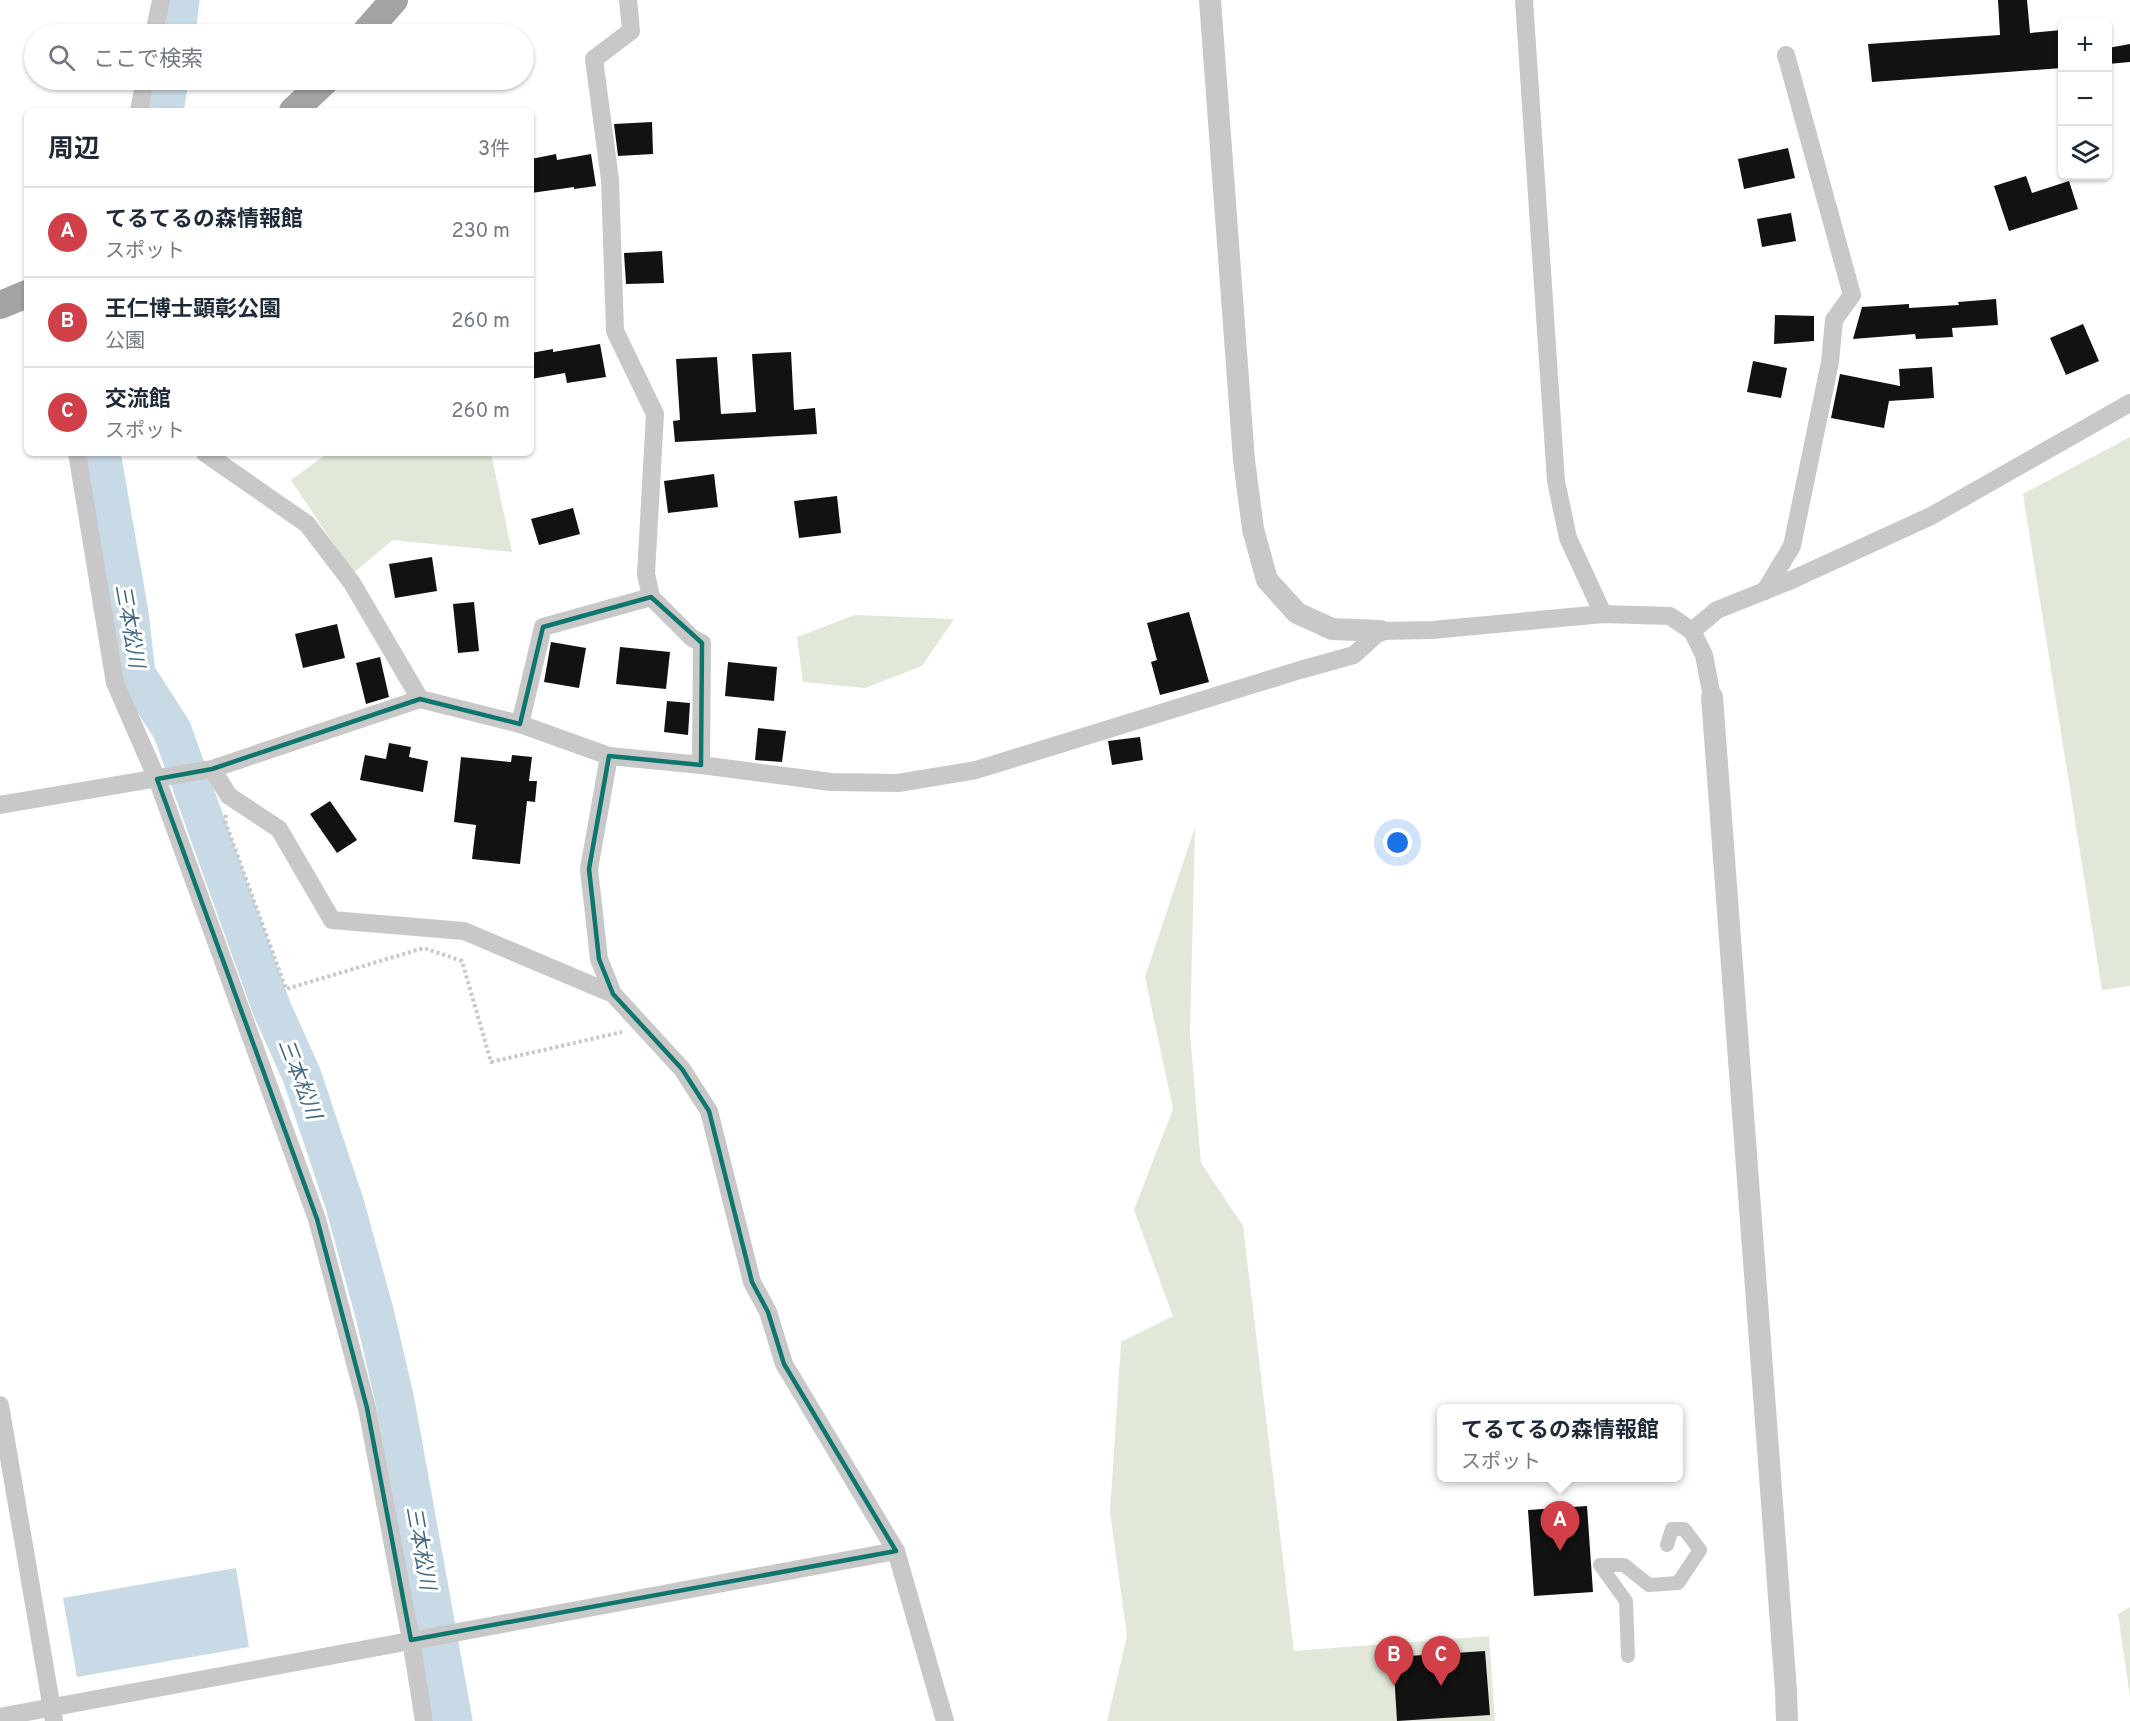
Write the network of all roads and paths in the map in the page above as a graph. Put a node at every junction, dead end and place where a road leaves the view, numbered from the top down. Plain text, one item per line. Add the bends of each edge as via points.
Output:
1 (161, 0) edge
2 (394, 0) edge
3 (628, 0) edge
4 (1210, 0) edge
5 (1524, 0) edge
6 (156, 24) edge
7 (373, 24) edge
8 (1786, 55) dead end
9 (143, 90) edge
10 (315, 90) edge
11 (140, 108) edge
12 (296, 108) edge
13 (24, 295) edge
14 (0, 305) edge
15 (2130, 403) edge
16 (77, 456) edge
17 (209, 456) edge
18 (1765, 591) junction
19 (651, 597) junction
20 (1603, 614) junction
21 (1380, 631) junction
22 (1692, 632) junction
23 (1712, 697) joint
24 (420, 699) junction
25 (520, 724) junction
26 (609, 756) junction
27 (701, 765) junction
28 (212, 769) junction
29 (157, 779) junction
30 (229, 796) junction
31 (0, 805) edge
32 (612, 994) junction
33 (644, 1028) junction
34 (0, 1405) edge
35 (1667, 1545) dead end
36 (896, 1551) junction
37 (411, 1640) junction
38 (1628, 1656) dead end
39 (53, 1714) edge
40 (0, 1717) edge
41 (424, 1721) edge
42 (945, 1721) edge
43 (1786, 1721) edge

1 - 6 street
2 - 7 main road
3 - 19 street via 630,31 594,59 610,180 615,331 655,414 646,574
4 - 21 street via 1244,460 1253,529 1267,580 1297,613 1332,629
5 - 20 street via 1556,481 1568,538
8 - 18 street via 1852,296 1834,321 1830,362 1792,546
9 - 11 street
10 - 12 main road
13 - 14 main road
15 - 18 street via 1931,516
16 - 29 street via 115,683
17 - 24 street via 307,524 352,583
18 - 22 street via 1717,610
19 - 25 street via 543,627
19 - 27 street via 702,643
20 - 21 street
20 - 22 street via 1670,616
21 - 27 street via 1354,655 976,770 898,783 831,782
22 - 23 street via 1704,655
23 - 43 street
24 - 25 street
24 - 28 street
25 - 26 street
26 - 27 street
26 - 32 street via 589,869 599,959
28 - 29 street
28 - 30 street
29 - 31 street
29 - 37 street via 317,1219 366,1408
30 - 32 street via 279,829 332,920 464,931
30 - 33 path via 225,821 286,988 424,948 462,961 491,1062
32 - 33 street
33 - 36 street via 682,1069 709,1111 752,1282 768,1312 784,1364
34 - 39 street
35 - 38 street via 1672,1529 1684,1528 1700,1550 1678,1583 1649,1585 1624,1565 1600,1565 1626,1601
36 - 37 street
36 - 42 street
37 - 39 street
37 - 41 street
39 - 40 street

